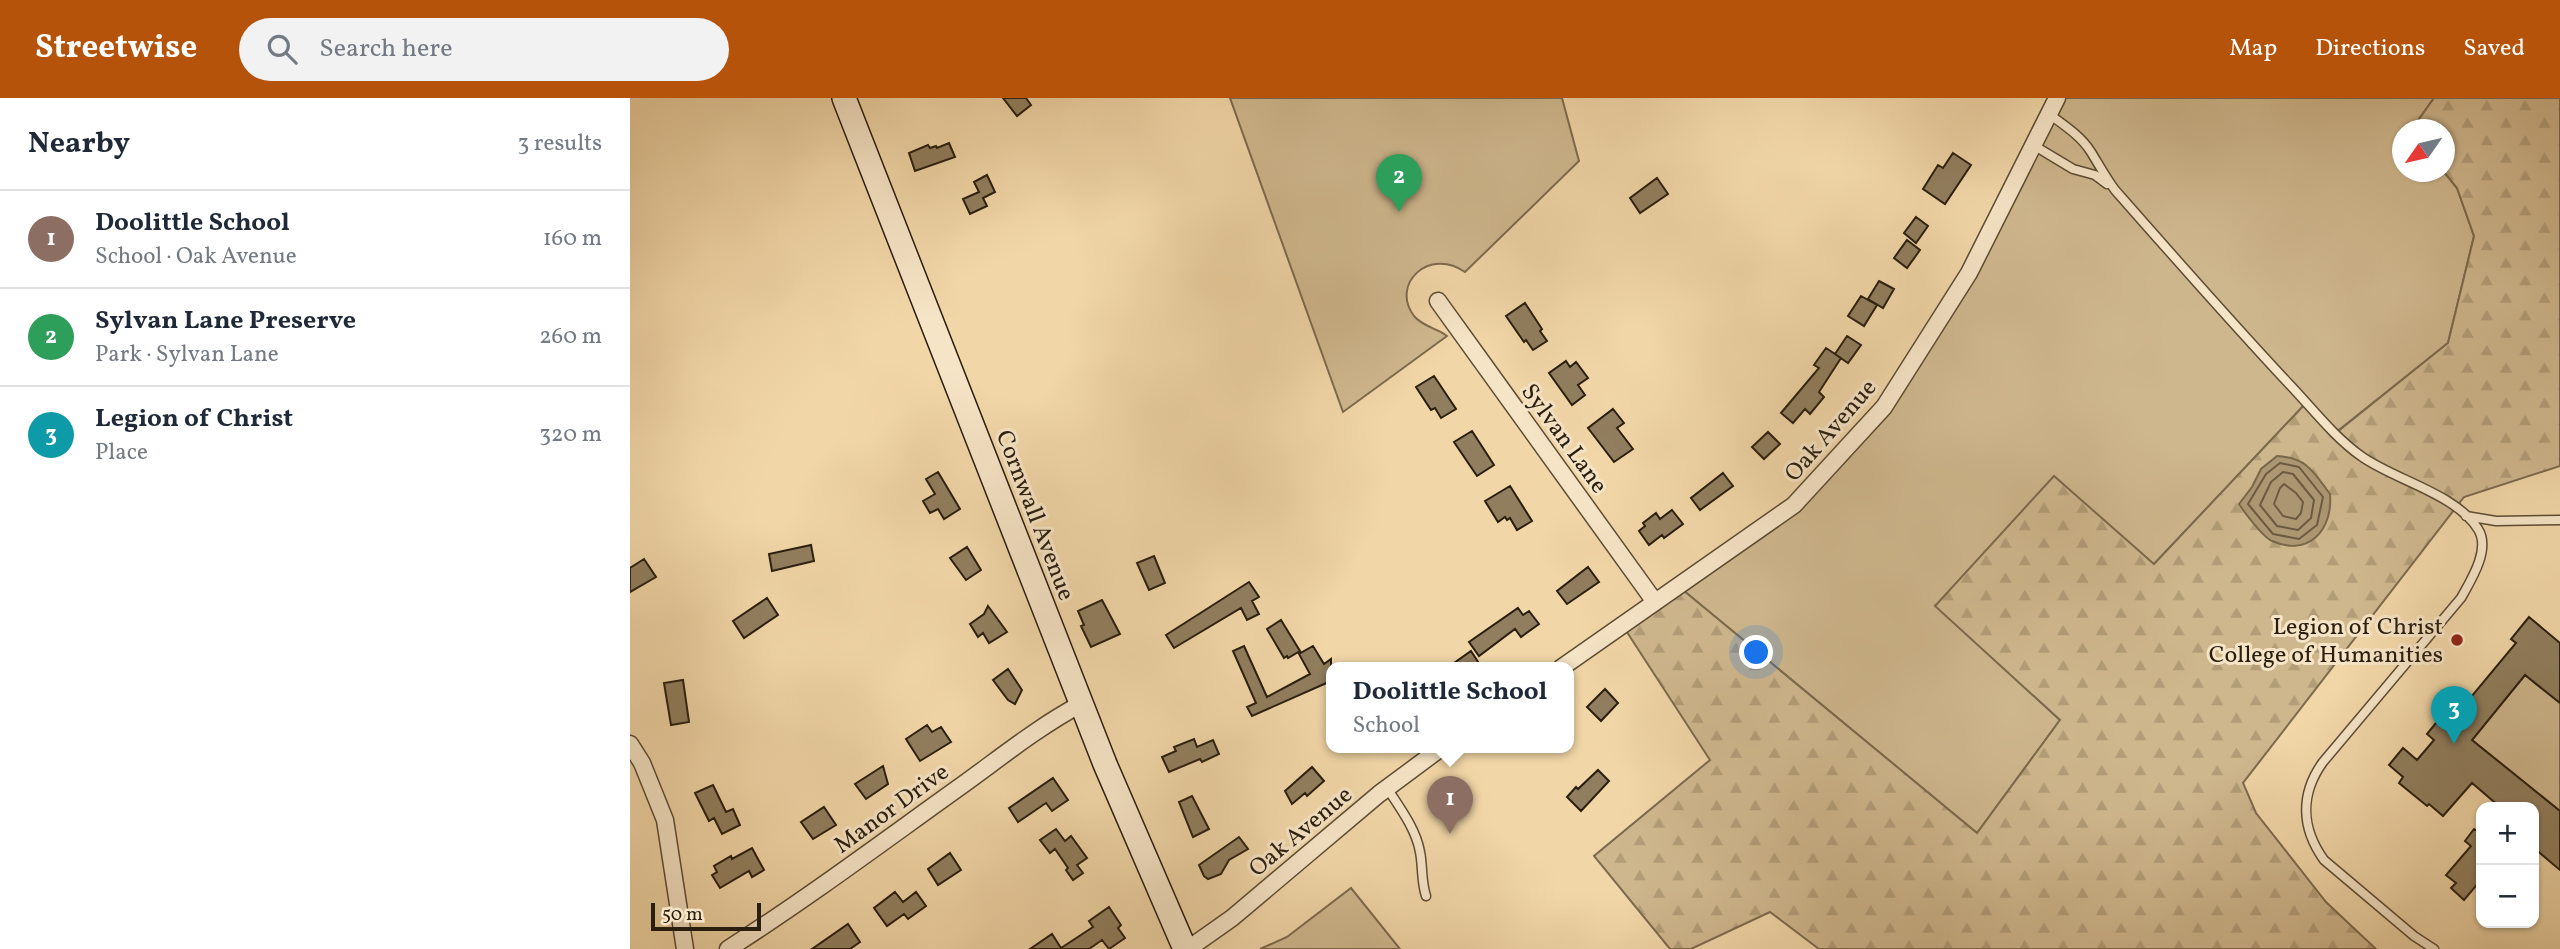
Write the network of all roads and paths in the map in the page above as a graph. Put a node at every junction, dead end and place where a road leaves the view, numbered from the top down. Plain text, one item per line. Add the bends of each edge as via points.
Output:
1 (844, 98) edge
2 (2057, 98) edge
3 (2049, 114) junction
4 (2033, 145) junction
5 (2115, 190) junction
6 (1438, 301) dead end
7 (2466, 516) junction
8 (2560, 520) edge
9 (1655, 602) junction
10 (1570, 662) edge
11 (1081, 704) junction
12 (630, 744) edge
13 (1434, 753) edge
14 (1387, 788) junction
15 (1426, 896) dead end
16 (685, 949) edge
17 (728, 949) edge
18 (1186, 949) edge
19 (2434, 949) edge

1 - 11 street, Cornwall Avenue
2 - 3 street, Oak Avenue
3 - 4 street, Oak Avenue
3 - 5 lane via 2090,150
4 - 5 lane via 2073,169 2095,175
4 - 9 street, Oak Avenue via 1969,273 1884,407 1794,505
5 - 7 lane via 2335,433 2361,456
6 - 9 street, Sylvan Lane
7 - 8 lane via 2496,522
7 - 19 lane via 2479,530 2482,548 2474,576 2461,598 2323,762 2306,798 2308,831 2324,860
9 - 10 street, Oak Avenue
11 - 17 street, Manor Drive
11 - 18 street, Cornwall Avenue
12 - 16 street via 665,820
13 - 14 street, Oak Avenue
14 - 15 lane via 1412,827
14 - 18 street, Oak Avenue via 1265,891

